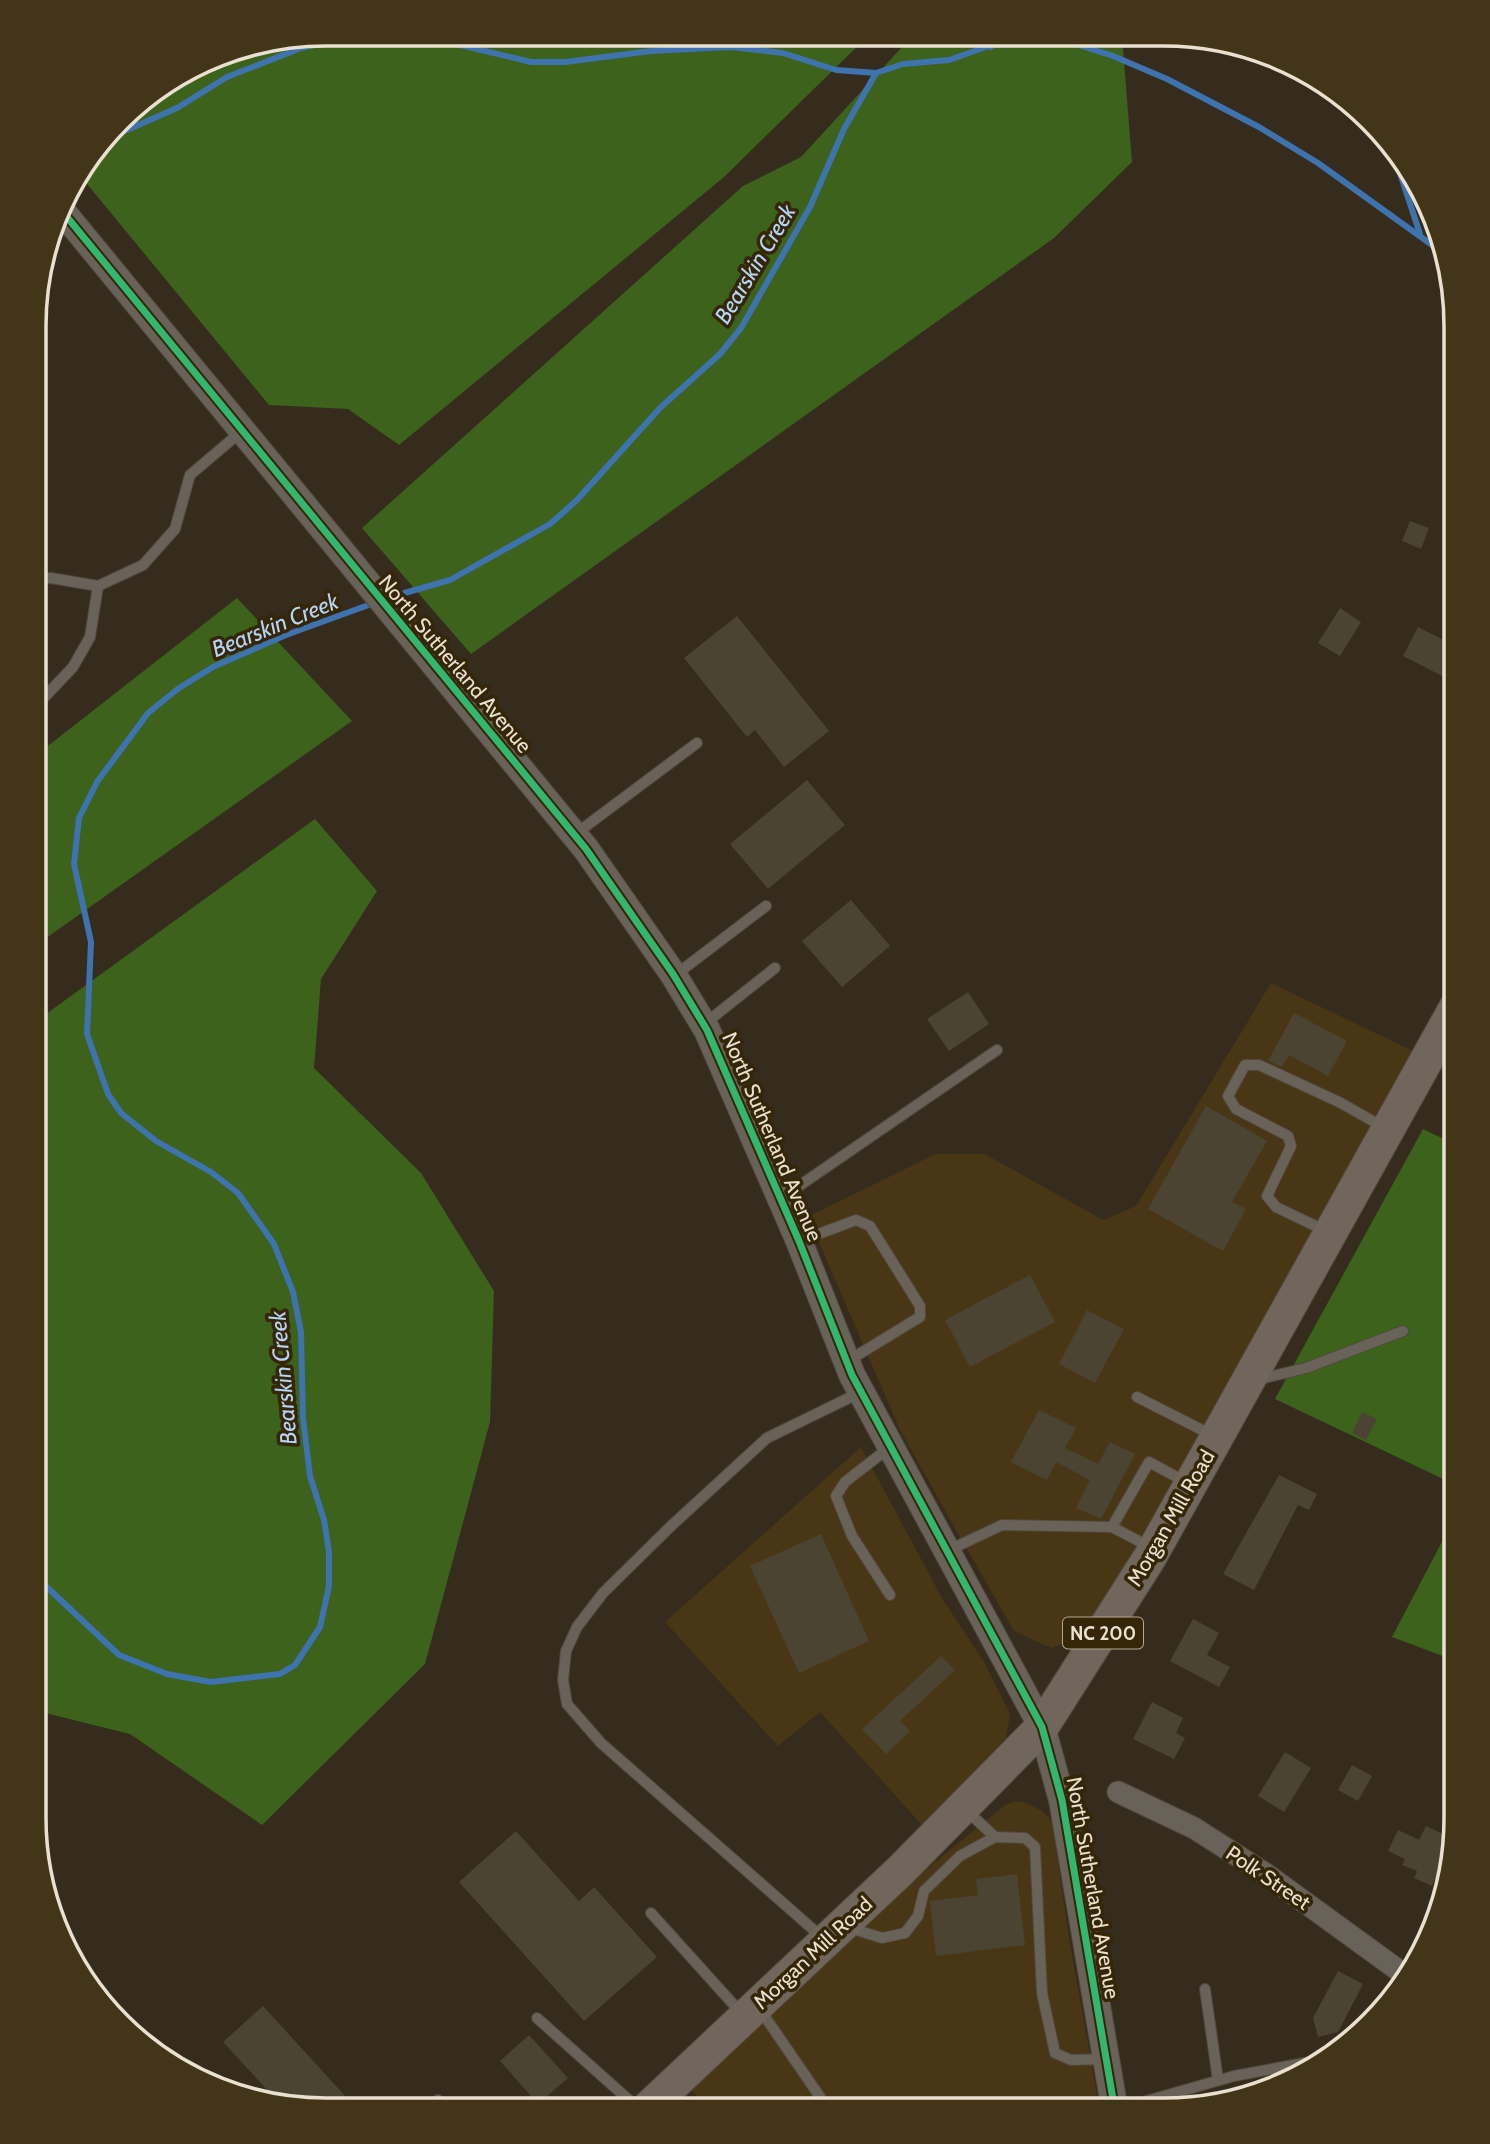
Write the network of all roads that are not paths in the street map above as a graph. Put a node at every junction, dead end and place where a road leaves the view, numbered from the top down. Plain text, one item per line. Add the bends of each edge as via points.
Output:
1 (67, 217) edge
2 (243, 430) junction
3 (46, 578) edge
4 (98, 586) junction
5 (46, 695) edge
6 (697, 743) dead end
7 (574, 835) junction
8 (766, 906) dead end
9 (775, 968) dead end
10 (674, 976) junction
11 (703, 1025) junction
12 (1445, 1028) edge
13 (998, 1051) dead end
14 (1388, 1130) junction
15 (780, 1199) junction
16 (1331, 1233) junction
17 (799, 1241) junction
18 (1403, 1331) dead end
19 (846, 1362) junction
20 (1250, 1381) junction
21 (861, 1392) junction
22 (1137, 1397) dead end
23 (1217, 1438) junction
24 (890, 1447) junction
25 (1191, 1485) junction
26 (1112, 1527) junction
27 (1154, 1550) junction
28 (947, 1551) junction
29 (890, 1595) dead end
30 (1042, 1727) junction
31 (1118, 1792) dead end
32 (963, 1807) junction
33 (995, 1837) junction
34 (651, 1913) dead end
35 (834, 1933) junction
36 (1399, 1971) edge
37 (1205, 1989) dead end
38 (751, 2011) junction
39 (537, 2018) dead end
40 (1106, 2059) junction
41 (1299, 2064) edge
42 (1218, 2080) junction
43 (627, 2098) edge
44 (659, 2098) edge
45 (820, 2098) edge
46 (1124, 2098) edge
47 (1160, 2098) edge

1 - 2 street, North Sutherland Avenue
2 - 4 lane via 190,475 175,529 143,565
2 - 7 street, North Sutherland Avenue
3 - 4 lane
4 - 5 lane via 90,636 73,667
6 - 7 lane
7 - 10 street, North Sutherland Avenue
8 - 10 lane
9 - 11 lane
10 - 11 street, North Sutherland Avenue
11 - 15 street, North Sutherland Avenue
12 - 14 main road, Morgan Mill Road / NC 200
13 - 15 lane
14 - 16 main road, Morgan Mill Road / NC 200
14 - 16 lane via 1259,1065 1245,1065 1228,1096 1236,1109 1288,1136 1291,1146 1267,1196 1276,1207
15 - 17 street, North Sutherland Avenue
16 - 20 main road, Morgan Mill Road / NC 200
17 - 19 street, North Sutherland Avenue
17 - 19 lane via 856,1220 870,1226 920,1306 920,1317
18 - 20 lane via 1306,1368
19 - 21 street, North Sutherland Avenue
20 - 23 main road, Morgan Mill Road / NC 200
21 - 24 street, North Sutherland Avenue
21 - 35 lane via 767,1438 670,1527 603,1593 577,1628 566,1651 563,1680 567,1704 591,1734
22 - 23 lane
23 - 25 main road, Morgan Mill Road / NC 200
24 - 28 street, North Sutherland Avenue
24 - 29 lane via 845,1482 836,1496 852,1536
25 - 26 lane via 1149,1462
25 - 27 main road, Morgan Mill Road / NC 200
26 - 27 lane
26 - 28 lane via 1002,1525
27 - 30 main road, Morgan Mill Road / NC 200
28 - 30 street, North Sutherland Avenue
30 - 32 main road, Morgan Mill Road / NC 200
30 - 40 street, North Sutherland Avenue via 1062,1800
31 - 36 street, Polk Street via 1205,1835
32 - 33 lane
32 - 35 main road, Morgan Mill Road / NC 200
33 - 35 lane via 960,1856 924,1891 918,1916 905,1933 882,1938
33 - 40 lane via 1025,1838 1035,1847 1042,1993 1055,2053 1071,2060
34 - 38 lane
35 - 38 main road, Morgan Mill Road / NC 200
37 - 42 lane
38 - 44 main road, Morgan Mill Road / NC 200
38 - 45 lane
39 - 43 lane
40 - 46 street, North Sutherland Avenue
41 - 42 lane
42 - 47 lane

